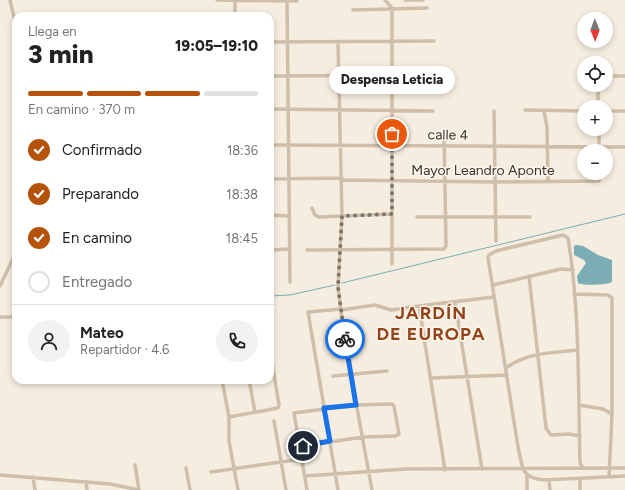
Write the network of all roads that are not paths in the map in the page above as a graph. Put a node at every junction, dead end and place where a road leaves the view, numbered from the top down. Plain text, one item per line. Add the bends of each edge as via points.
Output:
1 (10, 0) edge
2 (216, 0) edge
3 (235, 0) edge
4 (246, 0) edge
5 (287, 0) edge
6 (385, 0) edge
7 (405, 0) edge
8 (423, 0) edge
9 (297, 1) edge
10 (392, 8) junction
11 (427, 8) dead end
12 (352, 10) dead end
13 (13, 12) edge
14 (235, 12) edge
15 (392, 41) junction
16 (434, 41) dead end
17 (274, 42) edge
18 (288, 42) junction
19 (338, 42) junction
20 (440, 75) dead end
21 (274, 76) edge
22 (288, 76) junction
23 (338, 76) junction
24 (392, 76) junction
25 (613, 76) edge
26 (625, 76) edge
27 (274, 109) edge
28 (288, 110) junction
29 (525, 110) dead end
30 (544, 110) junction
31 (340, 111) junction
32 (392, 111) junction
33 (433, 111) dead end
34 (494, 111) dead end
35 (577, 111) edge
36 (613, 111) edge
37 (625, 111) edge
38 (444, 132) dead end
39 (274, 145) edge
40 (288, 145) junction
41 (340, 145) junction
42 (392, 146) junction
43 (444, 146) junction
44 (494, 147) junction
45 (548, 147) junction
46 (625, 147) edge
47 (577, 148) edge
48 (613, 148) edge
49 (274, 179) edge
50 (290, 179) junction
51 (342, 179) junction
52 (599, 180) edge
53 (392, 181) junction
54 (548, 181) junction
55 (445, 182) junction
56 (495, 182) junction
57 (312, 208) dead end
58 (392, 214) junction
59 (274, 215) edge
60 (289, 216) junction
61 (342, 216) junction
62 (417, 217) dead end
63 (446, 217) junction
64 (496, 217) junction
65 (530, 217) dead end
66 (496, 241) dead end
67 (341, 249) junction
68 (274, 250) edge
69 (289, 250) junction
70 (307, 250) dead end
71 (392, 250) junction
72 (12, 260) edge
73 (392, 264) dead end
74 (573, 270) junction
75 (529, 276) junction
76 (290, 282) dead end
77 (493, 285) junction
78 (0, 286) edge
79 (574, 294) junction
80 (494, 297) junction
81 (455, 302) junction
82 (419, 306) junction
83 (341, 310) junction
84 (0, 317) edge
85 (12, 317) edge
86 (578, 350) junction
87 (538, 354) junction
88 (506, 368) junction
89 (387, 371) dead end
90 (351, 374) junction
91 (507, 375) junction
92 (333, 376) dead end
93 (468, 377) junction
94 (431, 378) junction
95 (274, 382) edge
96 (223, 384) edge
97 (250, 384) edge
98 (356, 405) junction
99 (579, 405) junction
100 (324, 408) junction
101 (255, 412) junction
102 (612, 414) junction
103 (229, 417) junction
104 (274, 421) dead end
105 (580, 436) junction
106 (363, 437) junction
107 (330, 441) junction
108 (300, 449) junction
109 (302, 460) junction
110 (282, 464) junction
111 (135, 465) dead end
112 (186, 468) dead end
113 (583, 468) junction
114 (609, 468) junction
115 (625, 468) edge
116 (234, 469) junction
117 (482, 469) junction
118 (524, 469) junction
119 (369, 470) junction
120 (445, 470) junction
121 (211, 472) dead end
122 (335, 474) junction
123 (0, 475) edge
124 (305, 476) junction
125 (625, 476) edge
126 (33, 477) junction
127 (527, 477) junction
128 (609, 477) junction
129 (580, 478) junction
130 (549, 480) junction
131 (86, 482) junction
132 (35, 490) edge
133 (87, 490) edge
134 (139, 490) edge
135 (190, 490) edge
136 (238, 490) edge
137 (286, 490) edge
138 (307, 490) edge
139 (338, 490) edge
140 (372, 490) edge
141 (528, 490) edge
142 (550, 490) edge
143 (580, 490) edge

1 - 13 street
2 - 3 street
3 - 4 street
3 - 14 street
4 - 5 street
5 - 9 street
5 - 18 street
6 - 10 street
7 - 8 street
10 - 11 street
10 - 12 street
10 - 15 street
15 - 16 street
15 - 19 street
15 - 24 street
17 - 18 street
18 - 19 street
18 - 22 street
19 - 23 street
20 - 24 street
21 - 22 street
22 - 23 street
22 - 28 street
23 - 24 street
23 - 31 street
24 - 32 street
25 - 26 street
27 - 28 street
28 - 31 street
28 - 40 street
29 - 30 street
30 - 35 street
30 - 45 street
31 - 32 street
31 - 41 street
32 - 33 street
32 - 42 street
34 - 44 street
36 - 37 street
38 - 43 street
39 - 40 street, calle 4
40 - 41 street, calle 4
40 - 50 street
41 - 42 street, calle 4
41 - 51 street
42 - 43 street, calle 4
42 - 53 street
43 - 44 street, calle 4
43 - 55 street
44 - 45 street, calle 4
44 - 56 street
45 - 47 street, calle 4
45 - 54 street
46 - 48 street, calle 4
49 - 50 street, Mayor Leandro Aponte
50 - 51 street, Mayor Leandro Aponte
50 - 60 street
51 - 53 street, Mayor Leandro Aponte
51 - 61 street
52 - 54 street, Mayor Leandro Aponte
53 - 55 street, Mayor Leandro Aponte
53 - 58 street
54 - 56 street, Mayor Leandro Aponte
55 - 56 street, Mayor Leandro Aponte
55 - 63 street
56 - 64 street
57 - 61 street via 315,216
58 - 61 street
58 - 71 street
59 - 60 street
60 - 69 street
61 - 67 street
62 - 63 street
63 - 64 street
63 - 71 street via 444,249
64 - 65 street
64 - 66 street
67 - 70 street
67 - 71 street
67 - 83 street via 338,281
68 - 69 street
69 - 76 street
71 - 73 street
72 - 78 street
74 - 75 street via 562,269
74 - 77 street via 568,238 563,236 492,253 488,258
74 - 79 street
75 - 77 street
75 - 87 street
77 - 80 street
79 - 86 street
79 - 102 street via 612,298
80 - 81 street
80 - 88 street
81 - 82 street
81 - 93 street
82 - 83 street via 391,310 375,305
82 - 94 street
83 - 90 street
83 - 100 street via 308,312
84 - 85 street
86 - 87 street
86 - 99 street
87 - 88 street via 514,362
87 - 105 street via 546,428 551,435
88 - 91 street
89 - 90 street
90 - 92 street
90 - 98 street
91 - 93 street
91 - 118 street
93 - 94 street
93 - 117 street
94 - 120 street
95 - 101 street via 279,405 276,409
96 - 103 street
97 - 101 street
98 - 100 street
98 - 106 street
98 - 106 street via 394,406 399,434 390,437
99 - 102 street via 603,409
99 - 105 street
100 - 107 street
100 - 108 street via 294,413
101 - 103 street
102 - 114 street
103 - 116 street via 229,441
104 - 110 street
105 - 113 street via 580,462
106 - 107 street
106 - 119 street
107 - 108 street via 307,444
107 - 122 street
108 - 109 street
109 - 110 street
109 - 124 street
110 - 116 street
110 - 137 street
111 - 134 street
112 - 135 street
113 - 114 street
113 - 118 street
114 - 115 street
114 - 128 street
116 - 121 street
116 - 136 street
117 - 118 street
117 - 120 street
118 - 127 street
119 - 120 street
119 - 122 street
119 - 140 street
122 - 124 street
122 - 139 street
123 - 126 street
124 - 138 street
125 - 128 street
126 - 131 street
126 - 132 street
127 - 130 street
127 - 141 street
128 - 129 street
129 - 130 street
129 - 143 street
130 - 142 street
131 - 133 street
131 - 134 street

